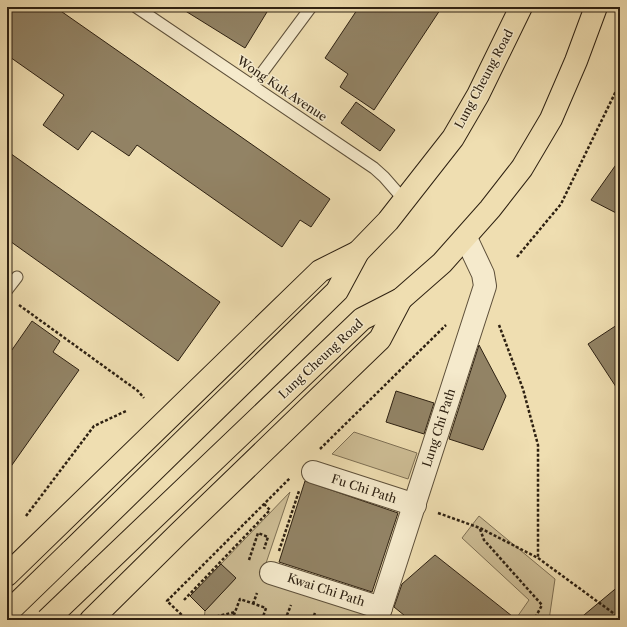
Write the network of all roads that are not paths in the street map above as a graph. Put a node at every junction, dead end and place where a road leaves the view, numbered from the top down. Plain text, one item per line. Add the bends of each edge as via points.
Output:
1 (136, 7) edge
2 (311, 7) edge
3 (521, 7) edge
4 (596, 7) edge
5 (253, 85) junction
6 (405, 201) junction
7 (466, 238) junction
8 (358, 252) junction
9 (17, 276) dead end
10 (7, 290) edge
11 (401, 299) junction
12 (313, 472) road end
13 (415, 505) junction
14 (271, 573) road end
15 (7, 575) edge
16 (7, 613) edge
17 (379, 614) edge
18 (47, 620) edge
19 (91, 620) edge

1 - 5 lane, Wong Kuk Avenue
2 - 5 lane
3 - 6 highway, Lung Cheung Road via 467,115 438,160
4 - 7 highway, Lung Cheung Road via 552,119 522,168
5 - 6 lane, Wong Kuk Avenue via 374,168
6 - 8 highway, Lung Cheung Road
7 - 11 highway, Lung Cheung Road
7 - 13 street, Lung Chi Path via 483,274 485,286
8 - 15 highway via 320,271
8 - 16 highway, Lung Cheung Road, bridge via 337,291
9 - 10 lane
11 - 18 highway, Lung Cheung Road, bridge via 362,318
11 - 19 highway via 380,339
12 - 13 street, Fu Chi Path
13 - 17 street, Lung Chi Path
14 - 17 street, Kwai Chi Path

